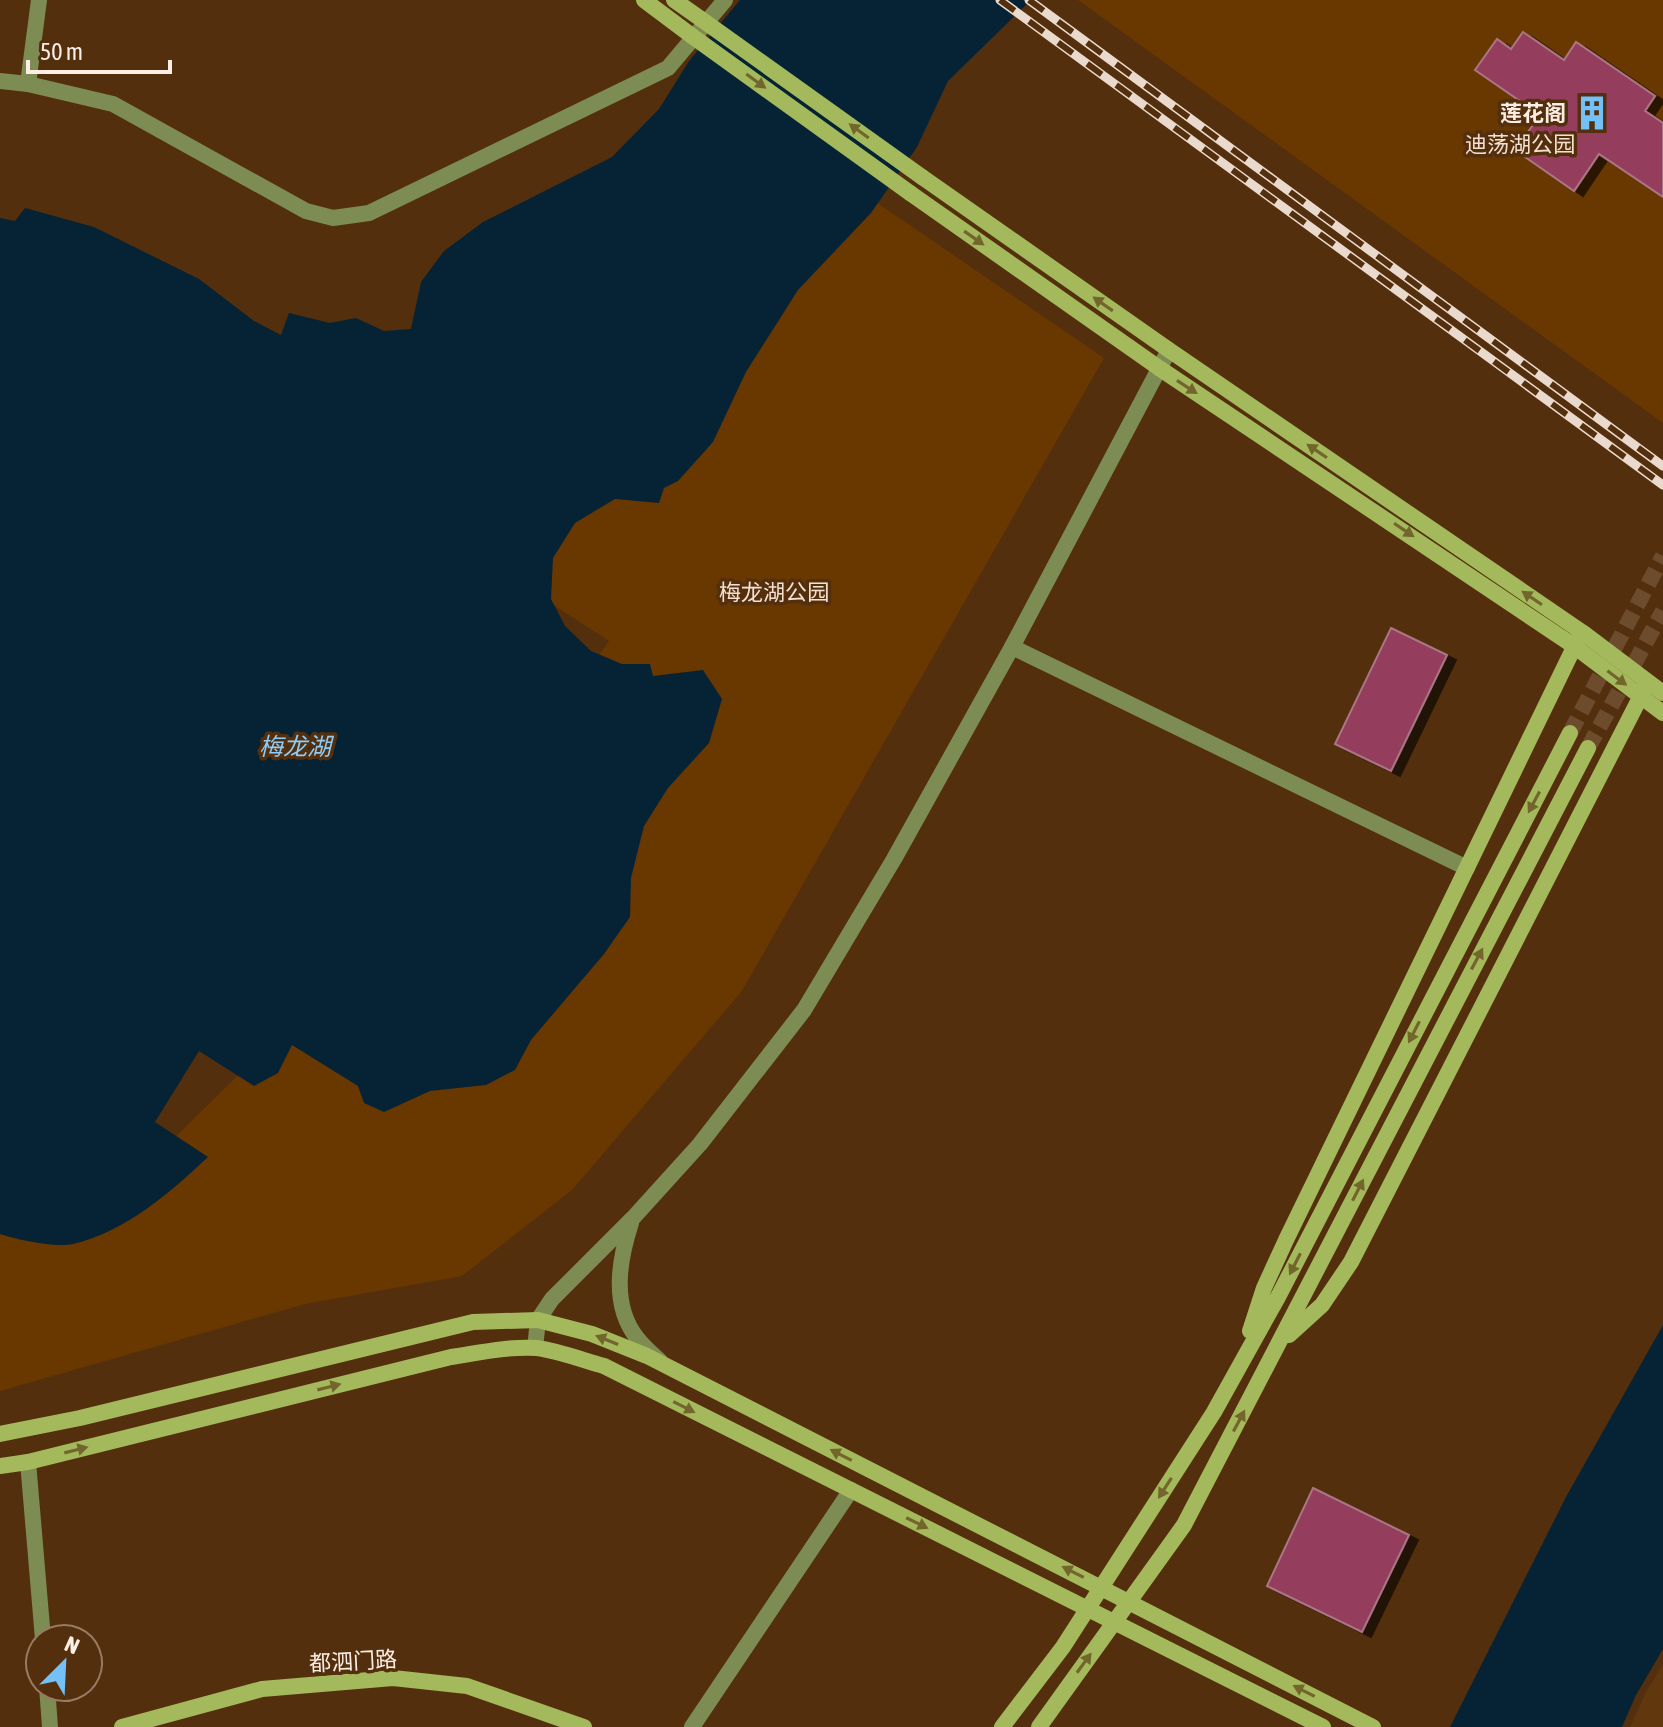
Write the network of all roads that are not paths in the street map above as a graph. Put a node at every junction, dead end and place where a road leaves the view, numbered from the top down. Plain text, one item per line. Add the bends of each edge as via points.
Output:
1 (39, 0) edge
2 (644, 0) edge
3 (674, 0) edge
4 (725, 0) edge
5 (0, 81) edge
6 (28, 84) junction
7 (1169, 350) junction
8 (1159, 368) junction
9 (1578, 639) junction
10 (1012, 647) junction
11 (1644, 689) junction
12 (1663, 693) edge
13 (1663, 713) edge
14 (1570, 733) tunnel mouth
15 (1588, 748) tunnel mouth
16 (1467, 868) junction
17 (633, 1218) junction
18 (538, 1320) junction
19 (1279, 1344) junction
20 (535, 1348) junction
21 (664, 1365) junction
22 (1240, 1365) junction
23 (0, 1434) edge
24 (28, 1462) junction
25 (0, 1466) edge
26 (851, 1490) junction
27 (1102, 1587) junction
28 (1129, 1601) junction
29 (1088, 1608) junction
30 (1115, 1621) junction
31 (42, 1623) edge
32 (48, 1703) edge
33 (50, 1727) edge
34 (122, 1727) edge
35 (584, 1727) edge
36 (692, 1727) edge
37 (1002, 1727) edge
38 (1039, 1727) edge
39 (1323, 1727) edge
40 (1373, 1727) edge

1 - 6 street
2 -> 8 main road, bridge
7 -> 3 main road, bridge
4 - 6 street via 668,68 369,213 333,218 306,211 113,104
5 - 6 street
7 - 8 street
9 -> 7 main road
8 -> 9 main road
8 - 10 street
9 - 11 main road
9 - 16 main road
10 - 16 street
10 - 17 street via 804,1010 700,1144
11 - 12 main road
11 - 13 main road
11 - 19 main road via 1351,1262 1322,1305
14 -> 22 main road
19 -> 15 main road
16 - 22 main road via 1264,1288
17 - 18 street via 552,1299
17 - 21 street via 618,1279 624,1309 635,1336
18 - 20 street
21 -> 18 main road via 592,1334
18 - 23 main road via 473,1322
28 -> 19 main road via 1184,1525
24 -> 20 main road via 451,1357
20 -> 26 main road via 604,1366
27 -> 21 main road
22 -> 27 main road
24 - 25 main road
24 - 31 street
26 -> 29 main road
26 - 36 street
27 - 28 main road
27 - 29 main road
28 - 30 main road
40 -> 28 main road
29 - 30 main road
29 - 37 main road
38 -> 30 main road
30 - 39 main road
32 - 33 street
34 - 35 main road, 都泗门路 via 262,1689 393,1678 467,1686

